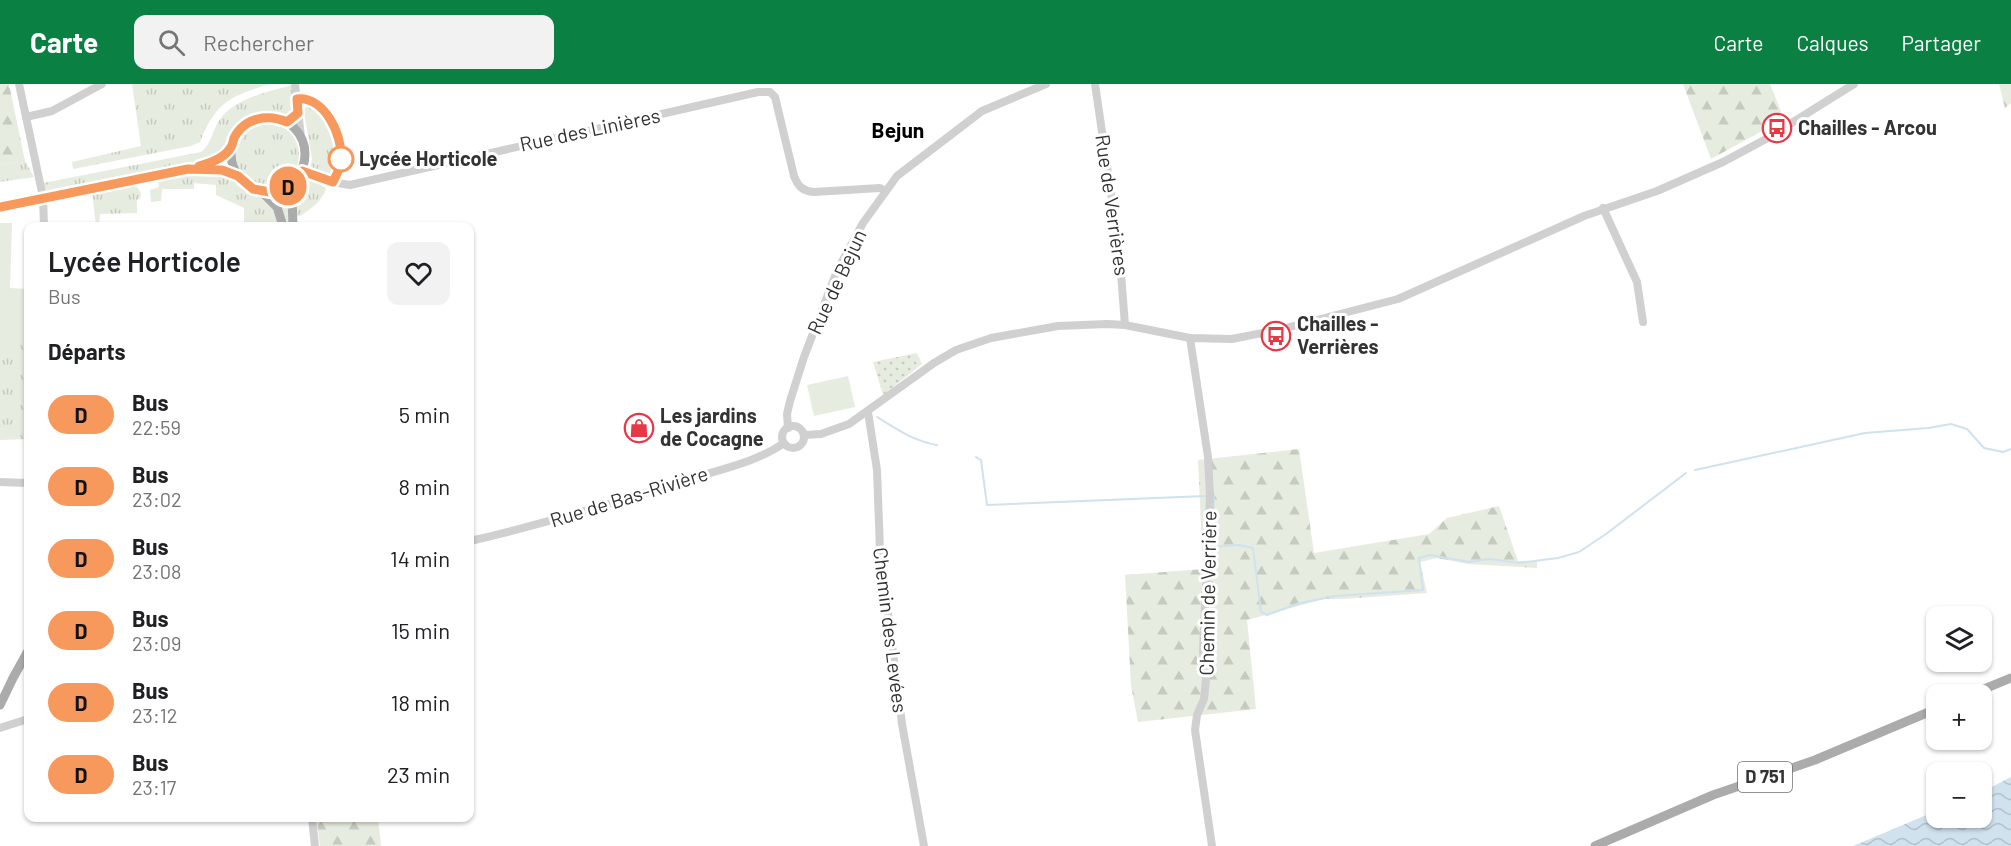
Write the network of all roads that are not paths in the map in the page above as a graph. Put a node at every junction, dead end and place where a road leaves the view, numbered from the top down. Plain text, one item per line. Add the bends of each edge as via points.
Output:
1 (19, 84) edge
2 (102, 84) edge
3 (295, 84) edge
4 (1046, 84) edge
5 (1095, 84) edge
6 (1854, 84) edge
7 (298, 113) junction
8 (27, 117) junction
9 (287, 122) junction
10 (301, 137) junction
11 (231, 147) junction
12 (188, 169) junction
13 (302, 171) junction
14 (238, 176) junction
15 (295, 181) junction
16 (261, 191) junction
17 (886, 191) junction
18 (43, 197) junction
19 (0, 207) edge
20 (1603, 208) junction
21 (44, 222) edge
22 (282, 222) edge
23 (293, 222) edge
24 (1643, 322) dead end
25 (1125, 325) junction
26 (1190, 338) junction
27 (868, 412) junction
28 (788, 428) junction
29 (804, 435) junction
30 (784, 443) junction
31 (0, 482) edge
32 (24, 483) edge
33 (474, 540) edge
34 (24, 659) edge
35 (2011, 678) edge
36 (1992, 686) edge
37 (0, 705) edge
38 (1926, 713) edge
39 (24, 720) edge
40 (0, 728) edge
41 (312, 822) edge
42 (315, 846) edge
43 (924, 846) edge
44 (1212, 846) edge
45 (1594, 846) edge

1 - 8 street
2 - 8 street via 52,111
3 - 7 street
4 - 17 street, Rue de Bejun via 982,111 897,176
5 - 25 street, Rue de Verrières via 1119,248
6 - 20 street via 1745,151 1657,191
7 - 9 street
7 - 10 street
8 - 18 street
9 - 10 main road
9 - 11 main road via 268,117 248,122 234,137
10 - 13 main road via 305,148
11 - 12 main road via 211,163
11 - 14 main road via 231,162
12 - 14 main road via 211,168
12 - 18 main road
13 - 15 main road
13 - 17 street, Rue des Linières via 350,185 770,92 775,98 798,185 805,191
14 - 16 main road
15 - 16 main road via 279,190
15 - 23 main road
16 - 22 main road via 277,207
17 - 28 street, Rue de Bejun via 852,242 821,310 790,401
18 - 19 main road
18 - 21 street
20 - 24 street via 1637,282
20 - 26 street via 1398,299 1232,339
25 - 26 street
25 - 27 street via 1085,324 991,338 956,350
26 - 44 street, Chemin de Verrière via 1209,457 1203,651 1206,679 1195,730
27 - 29 street via 831,432
27 - 43 street, Chemin des Levées via 877,470 880,550 902,724
28 - 29 street via 798,428
28 - 30 street via 782,436
29 - 30 street via 799,446 791,448
30 - 33 street, Rue de Bas-Rivière via 763,456 543,524
31 - 32 street
34 - 37 main road
35 - 36 main road
38 - 45 main road, D 751 via 1815,760 1713,795
39 - 40 street
41 - 42 street

